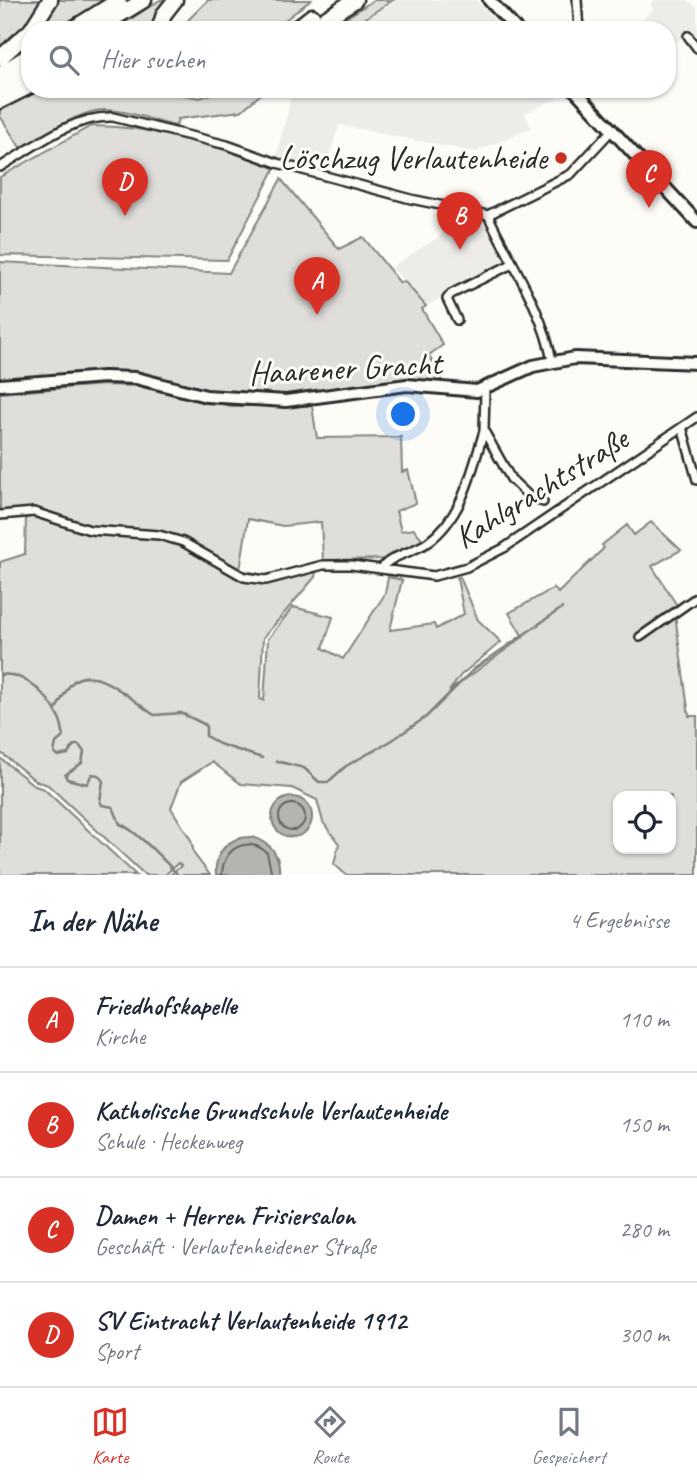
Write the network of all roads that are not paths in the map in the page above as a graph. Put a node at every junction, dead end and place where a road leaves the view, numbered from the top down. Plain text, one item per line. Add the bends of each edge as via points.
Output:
1 (50, 0) edge
2 (119, 0) edge
3 (144, 0) edge
4 (175, 0) edge
5 (337, 0) edge
6 (355, 0) edge
7 (489, 0) edge
8 (586, 0) edge
9 (578, 3) edge
10 (36, 21) edge
11 (85, 21) edge
12 (110, 21) edge
13 (162, 21) edge
14 (307, 21) edge
15 (322, 21) edge
16 (509, 21) edge
17 (579, 21) edge
18 (688, 36) dead end
19 (21, 38) edge
20 (697, 48) edge
21 (0, 58) edge
22 (21, 61) edge
23 (0, 74) edge
24 (21, 75) edge
25 (0, 88) edge
26 (21, 90) edge
27 (582, 98) edge
28 (0, 101) edge
29 (612, 130) junction
30 (0, 167) edge
31 (488, 215) junction
32 (697, 222) edge
33 (512, 264) junction
34 (457, 320) dead end
35 (552, 361) junction
36 (697, 363) edge
37 (0, 385) edge
38 (485, 389) junction
39 (697, 417) edge
40 (682, 427) junction
41 (484, 431) junction
42 (697, 480) edge
43 (543, 502) dead end
44 (0, 516) edge
45 (382, 569) junction
46 (697, 597) edge
47 (640, 637) dead end

1 - 10 highway
2 - 11 highway
3 - 12 highway
4 - 13 highway
5 - 14 highway
6 - 15 highway
7 - 16 main road
8 - 9 street
9 - 17 street
18 - 20 street
19 - 21 highway
22 - 23 highway
24 - 25 highway
26 - 28 highway
27 - 29 main road
29 - 31 street via 571,174
29 - 32 main road
30 - 31 street via 75,124 97,116 113,117
31 - 33 street
33 - 34 street via 451,294 447,299
33 - 35 street via 550,345
35 - 36 main road via 593,357
35 - 38 main road
37 - 38 main road, Haarener Gracht via 135,378 206,396 286,401 407,385
38 - 41 street
39 - 40 street, Kahlgrachtstraße
40 - 42 street
40 - 45 street, Kahlgrachtstraße via 480,562 434,576
41 - 43 street via 511,479 530,497
41 - 45 street via 471,475 446,527 419,548 386,562
44 - 45 street, Kahlgrachtstraße via 34,512 90,530 159,535 183,542 244,577 266,580 323,565
46 - 47 street

